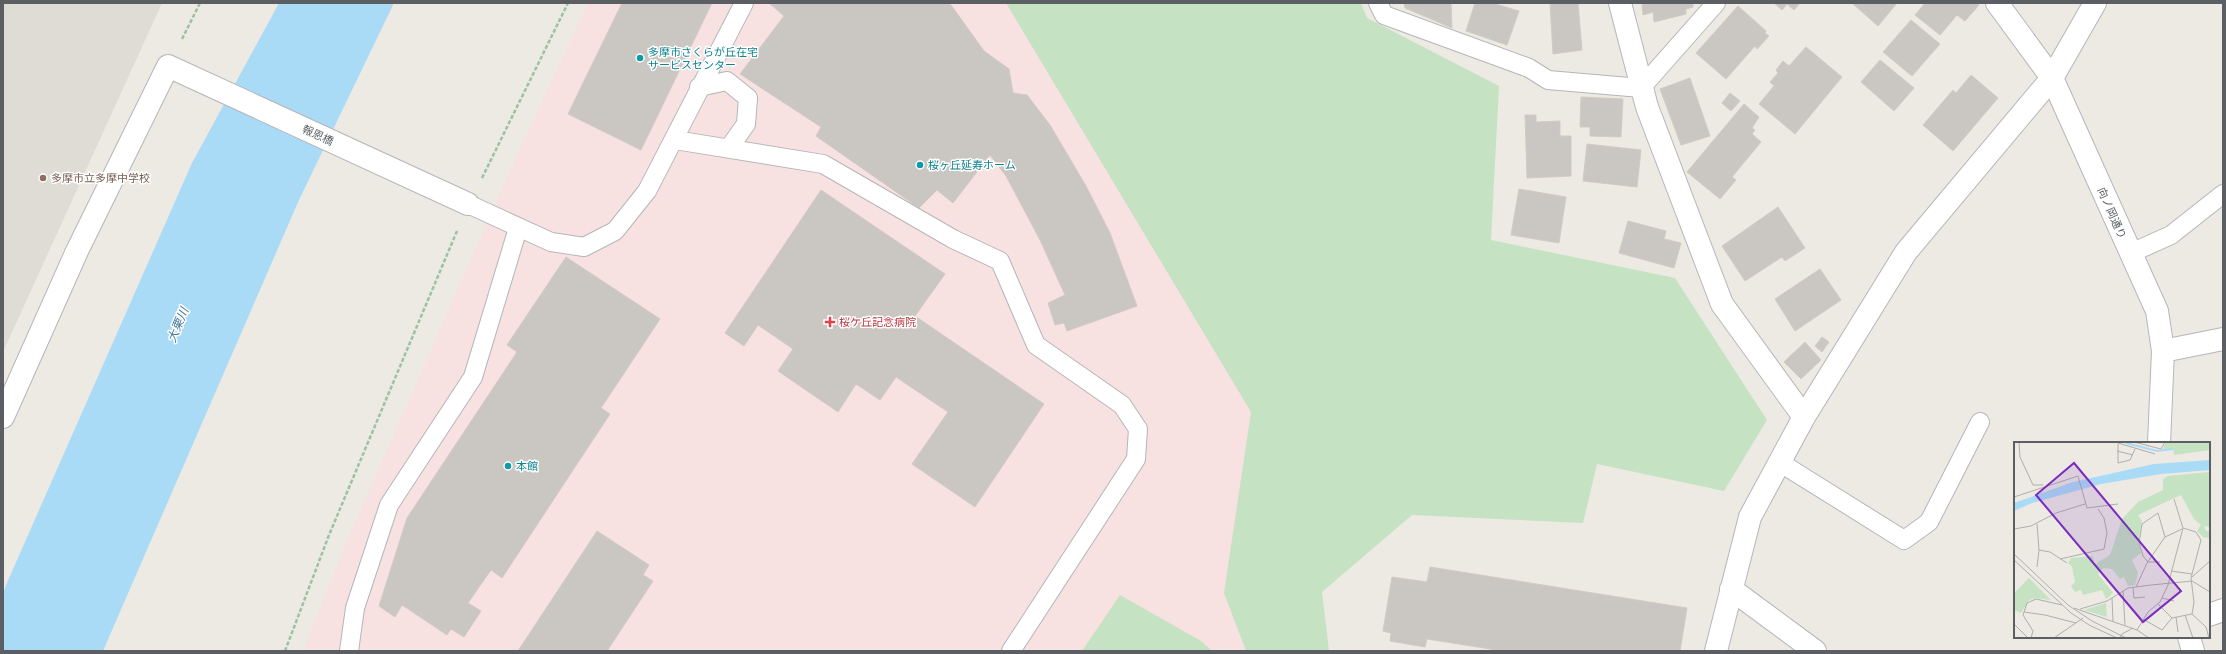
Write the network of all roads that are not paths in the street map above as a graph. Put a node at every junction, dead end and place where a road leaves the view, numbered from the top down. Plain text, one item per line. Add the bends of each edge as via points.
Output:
1 (744, 3) edge
2 (1378, 3) edge
3 (1620, 3) edge
4 (1716, 3) edge
5 (1997, 3) edge
6 (2095, 3) edge
7 (2052, 78) junction
8 (699, 88) junction
9 (1641, 88) junction
10 (675, 140) junction
11 (729, 148) junction
12 (2223, 194) edge
13 (468, 204) joint
14 (518, 228) junction
15 (2131, 253) junction
16 (2223, 339) edge
17 (2163, 351) junction
18 (3, 417) edge
19 (1804, 417) junction
20 (1980, 422) dead end
21 (2159, 442) edge
22 (1779, 462) junction
23 (1731, 589) junction
24 (2223, 610) edge
25 (2210, 615) edge
26 (2189, 638) edge
27 (349, 651) edge
28 (1011, 651) edge
29 (1716, 651) edge
30 (1815, 651) edge
31 (2193, 651) edge

1 - 8 lane
2 - 9 lane via 1384,15 1529,68 1548,80
3 - 9 street
4 - 9 lane
5 - 7 street, 向ノ岡通り
6 - 7 street
7 - 15 street, 向ノ岡通り
7 - 19 street via 1906,252
8 - 10 lane
8 - 11 lane via 727,81 748,98 746,124
9 - 19 street via 1722,304
10 - 11 lane
10 - 14 lane via 648,191 615,230 584,247 551,242
11 - 28 lane via 822,164 953,239 1000,261 1036,344 1122,405 1138,429 1136,459
12 - 15 lane via 2171,235
13 - 14 lane
13 - 18 street, 報恩橋 via 168,66 77,251
14 - 27 lane via 473,377 389,504 355,608
15 - 17 street, 向ノ岡通り via 2157,310
16 - 17 street
17 - 21 street, 向ノ岡通り
19 - 22 street
20 - 22 lane via 1929,522 1904,540
22 - 23 street via 1750,517
23 - 29 street
23 - 30 street
24 - 25 street
26 - 31 street

